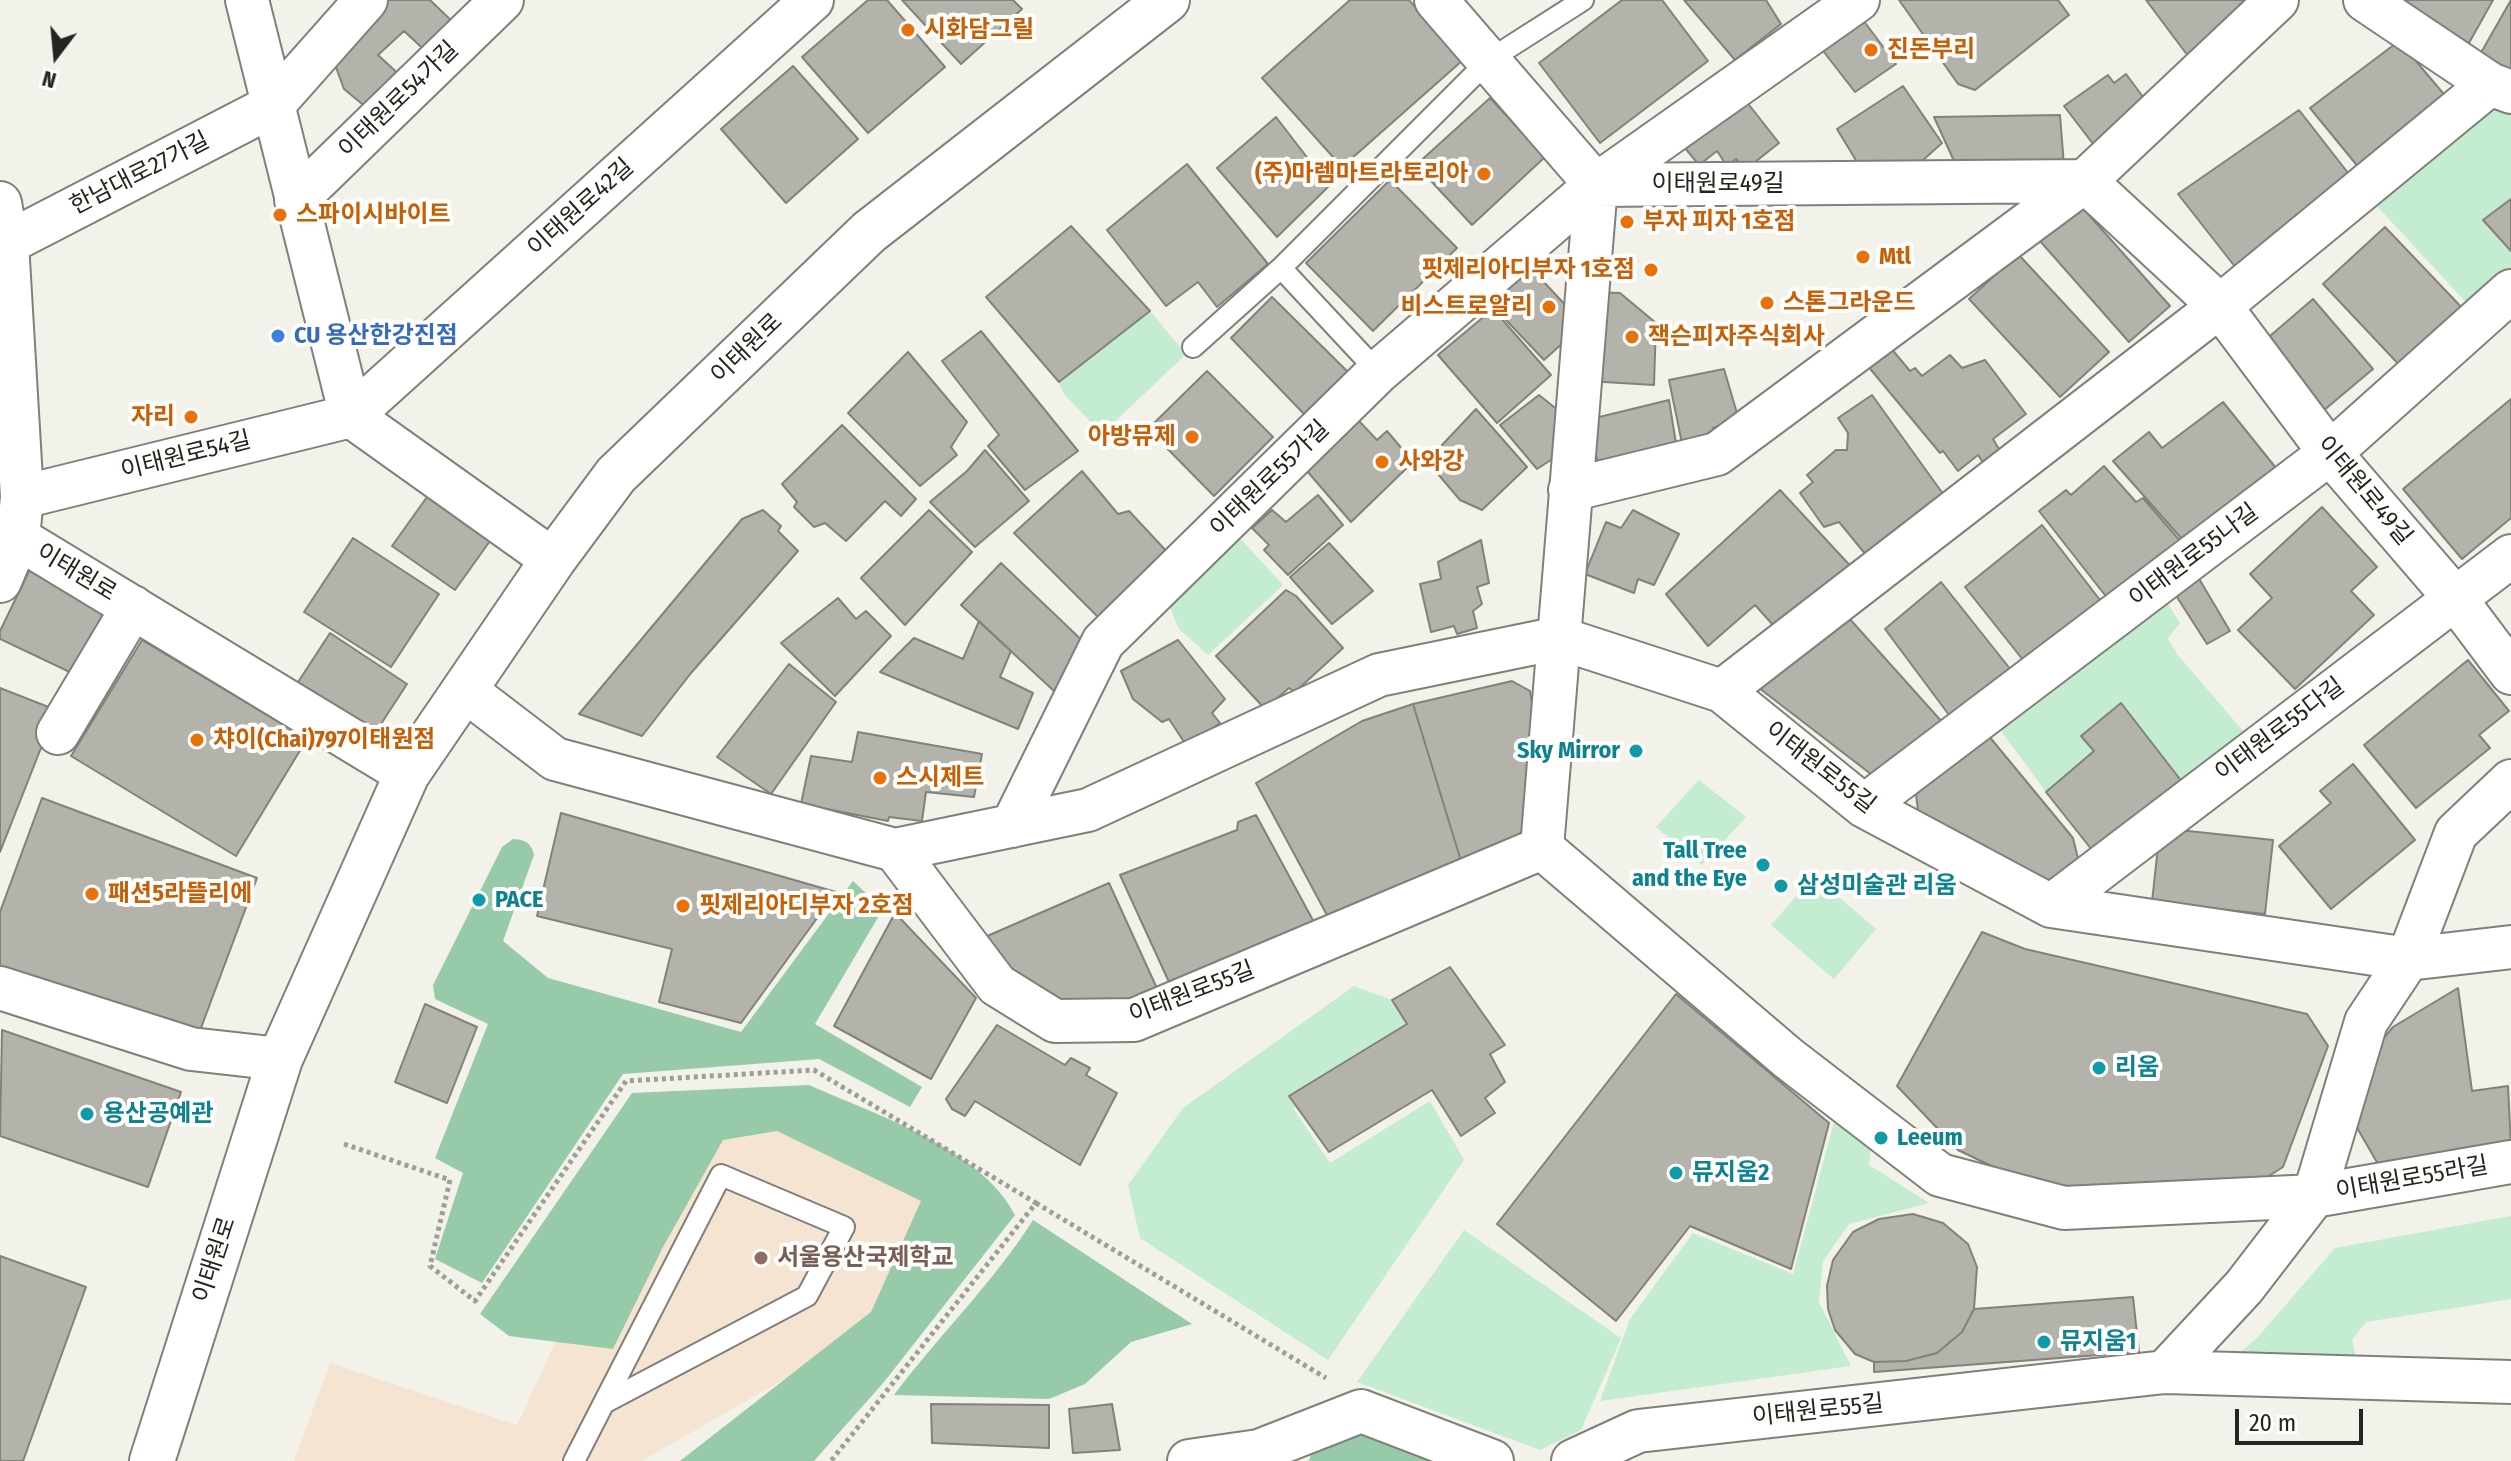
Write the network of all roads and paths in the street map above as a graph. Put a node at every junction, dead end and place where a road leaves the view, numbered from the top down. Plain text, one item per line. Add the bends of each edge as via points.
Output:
1 (247, 0) edge
2 (366, 0) edge
3 (502, 0) edge
4 (812, 0) edge
5 (1167, 0) edge
6 (1436, 0) edge
7 (1583, 0) edge
8 (1858, 0) edge
9 (2277, 0) edge
10 (2365, 0) edge
11 (1489, 60) junction
12 (2500, 88) edge
13 (272, 106) junction
14 (2085, 181) junction
15 (1596, 185) junction
16 (296, 200) junction
17 (2, 235) edge
18 (1281, 268) junction
19 (2511, 291) edge
20 (2220, 306) junction
21 (1193, 347) dead end
22 (1378, 372) junction
23 (351, 416) junction
24 (2330, 453) junction
25 (1570, 490) junction
26 (22, 497) junction
27 (18, 538) junction
28 (2511, 556) edge
29 (553, 560) junction
30 (0, 581) edge
31 (2454, 597) junction
32 (133, 607) junction
33 (1559, 638) junction
34 (2511, 673) edge
35 (466, 691) junction
36 (1722, 691) junction
37 (58, 733) dead end
38 (407, 774) junction
39 (2511, 781) edge
40 (1864, 806) junction
41 (1012, 826) junction
42 (1542, 848) junction
43 (895, 850) junction
44 (2051, 906) junction
45 (2511, 947) edge
46 (2408, 959) junction
47 (0, 988) edge
48 (280, 1059) junction
49 (344, 1144) dead end
50 (2511, 1162) edge
51 (2314, 1196) junction
52 (1036, 1203) junction
53 (2165, 1372) junction
54 (2511, 1382) edge
55 (606, 1402) junction
56 (1361, 1411) junction
57 (152, 1461) edge
58 (574, 1461) edge
59 (831, 1461) edge
60 (1189, 1461) edge
61 (1492, 1461) edge
62 (1573, 1461) edge

1 - 13 street
2 - 13 street
3 - 16 street, 이태원로54가길
4 - 23 street, 이태원로42길
5 - 29 main road, 이태원로 via 869,232 616,475
6 - 11 street
7 - 11 lane
8 - 15 street, 이태원로55가길
9 - 14 street
10 - 12 street
11 - 15 street
11 - 18 lane
12 - 20 street
13 - 16 street
13 - 17 street, 한남대로27가길
14 - 15 street, 이태원로49길
14 - 20 street, 이태원로49길
14 - 25 street via 1717,454
15 - 22 street, 이태원로55가길
15 - 25 street
16 - 23 street
17 - 26 street, 한남대로27가길
18 - 21 lane
18 - 22 lane
19 - 24 street, 이태원로55나길
20 - 24 street, 이태원로49길
20 - 36 street
22 - 41 street, 이태원로55가길 via 1103,642
23 - 26 street, 이태원로54길
23 - 29 street
24 - 31 street, 이태원로49길
24 - 40 street, 이태원로55나길
25 - 33 street
26 - 27 street, 한남대로27가길
27 - 30 street, 한남대로27가길
27 - 32 street, 이태원로
28 - 31 street, 이태원로55다길
29 - 35 main road, 이태원로
31 - 34 street, 이태원로49길
31 - 44 street, 이태원로55다길
32 - 37 street, 이태원로
32 - 38 street, 이태원로
33 - 36 street, 이태원로55길
33 - 41 street, 이태원로55길 via 1379,675 1088,810
33 - 42 street
35 - 38 main road, 이태원로
35 - 43 street, 이태원로55길 via 555,759
36 - 40 street, 이태원로55길
38 - 48 main road, 이태원로
39 - 46 street via 2456,833
40 - 44 street, 이태원로55길
41 - 43 street, 이태원로55길
42 - 43 street, 이태원로55길 via 1134,1020 1071,1021 1055,1021 997,985
42 - 51 street via 1788,1058 1940,1175 2064,1208
44 - 46 street, 이태원로55길
45 - 46 street, 이태원로55길
46 - 51 street via 2366,1022
47 - 48 street via 191,1049
48 - 57 main road, 이태원로
49 - 52 path via 450,1180 430,1266 475,1301 626,1081 814,1070
50 - 51 street, 이태원로55라길
51 - 53 street via 2244,1287
52 - 56 path via 1346,1390
52 - 59 path
53 - 54 street, 이태원로55길
53 - 62 street, 이태원로55길 via 1638,1431
55 - 55 lane via 807,1296 844,1227 721,1175
55 - 58 lane
56 - 60 street via 1259,1451
56 - 61 street

